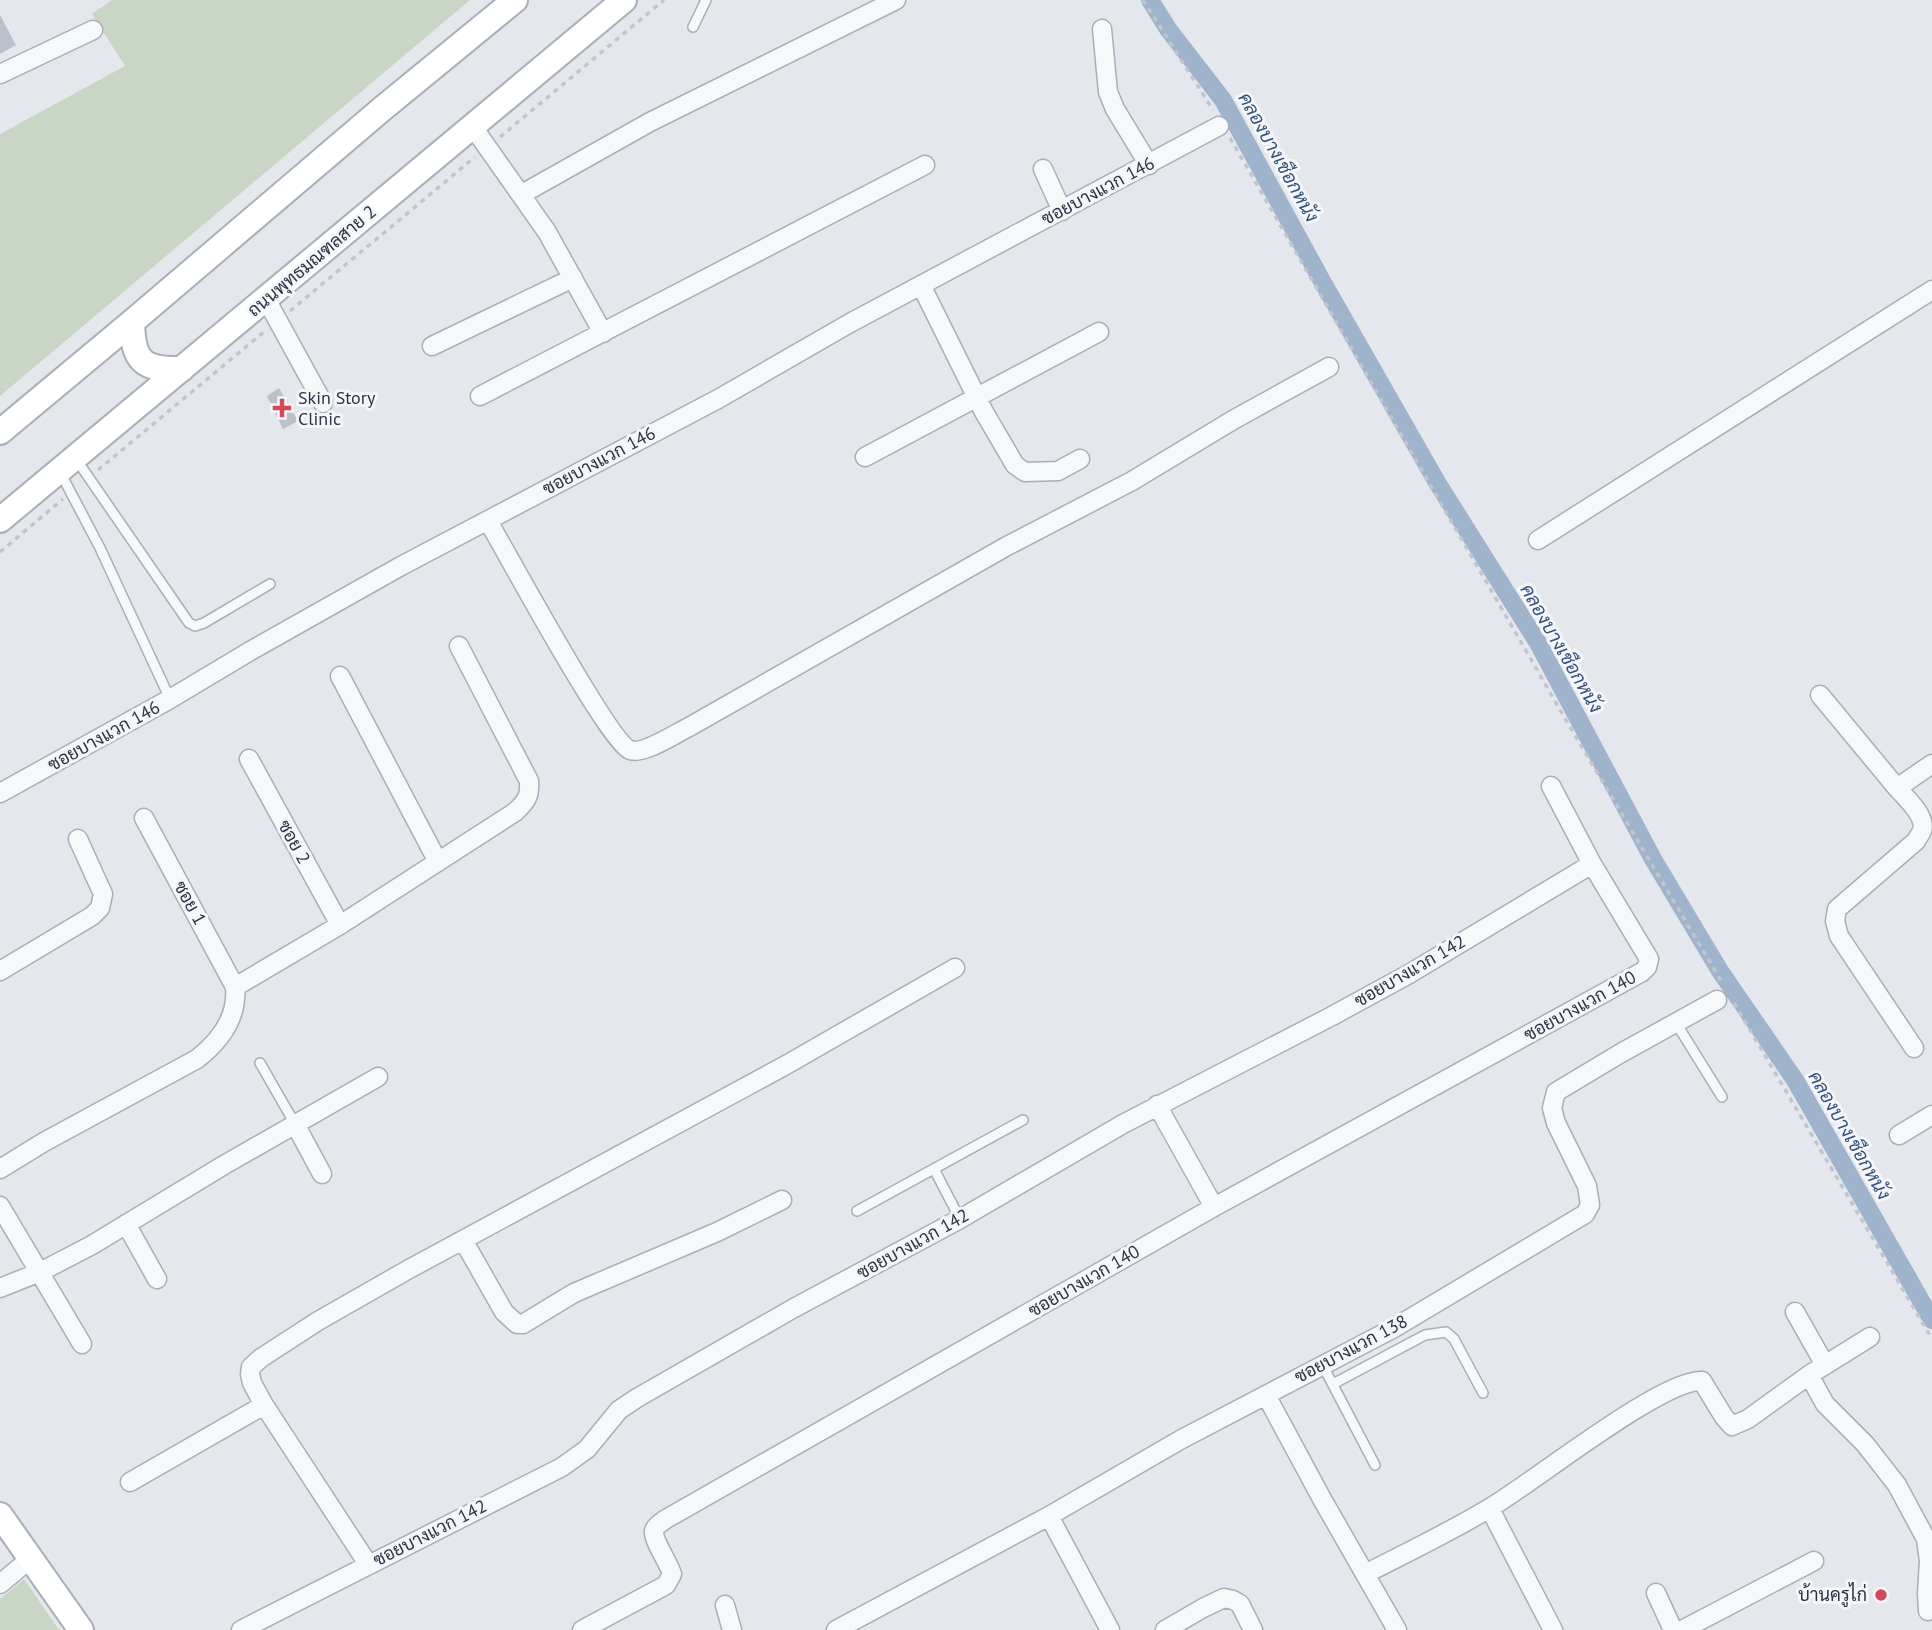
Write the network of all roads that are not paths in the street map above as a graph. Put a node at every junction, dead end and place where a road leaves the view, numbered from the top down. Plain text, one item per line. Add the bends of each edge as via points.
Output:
1 (515, 0) edge
2 (624, 0) edge
3 (706, 0) edge
4 (895, 0) edge
5 (693, 27) dead end
6 (1102, 29) dead end
7 (93, 30) dead end
8 (0, 74) edge
9 (1222, 126) road end
10 (481, 136) junction
11 (1149, 164) junction
12 (925, 165) dead end
13 (1042, 169) dead end
14 (522, 194) junction
15 (1062, 211) junction
16 (573, 278) junction
17 (921, 285) junction
18 (1932, 290) edge
19 (272, 310) junction
20 (132, 322) junction
21 (603, 332) junction
22 (1099, 332) dead end
23 (432, 346) dead end
24 (1329, 368) dead end
25 (182, 369) junction
26 (480, 396) dead end
27 (977, 396) junction
28 (323, 403) dead end
29 (0, 432) edge
30 (866, 457) dead end
31 (1080, 459) dead end
32 (75, 469) junction
33 (0, 520) edge
34 (488, 521) junction
35 (1538, 540) dead end
36 (270, 584) dead end
37 (459, 646) dead end
38 (340, 676) dead end
39 (1820, 695) dead end
40 (170, 699) junction
41 (249, 759) dead end
42 (1932, 764) edge
43 (1551, 786) dead end
44 (1897, 788) junction
45 (0, 793) edge
46 (144, 818) dead end
47 (78, 839) dead end
48 (438, 862) junction
49 (1592, 864) junction
50 (340, 925) junction
51 (955, 968) dead end
52 (0, 971) edge
53 (236, 988) junction
54 (1726, 998) road end
55 (1676, 1023) junction
56 (1914, 1048) dead end
57 (260, 1063) dead end
58 (378, 1077) dead end
59 (1722, 1097) dead end
60 (1157, 1105) junction
61 (1932, 1115) edge
62 (1023, 1120) dead end
63 (295, 1124) junction
64 (1899, 1135) dead end
65 (0, 1169) edge
66 (934, 1169) junction
67 (322, 1174) dead end
68 (782, 1200) dead end
69 (0, 1206) edge
70 (1214, 1208) junction
71 (858, 1211) dead end
72 (960, 1219) junction
73 (126, 1224) junction
74 (463, 1240) junction
75 (40, 1272) junction
76 (157, 1279) dead end
77 (0, 1288) edge
78 (1795, 1312) dead end
79 (1870, 1337) dead end
80 (82, 1344) dead end
81 (1825, 1365) junction
82 (1323, 1366) junction
83 (1809, 1375) junction
84 (1333, 1384) junction
85 (1483, 1393) dead end
86 (1266, 1395) junction
87 (264, 1405) junction
88 (1375, 1465) dead end
89 (130, 1482) dead end
90 (1490, 1509) junction
91 (0, 1515) edge
92 (1049, 1516) junction
93 (31, 1558) junction
94 (1814, 1561) dead end
95 (368, 1564) junction
96 (1365, 1574) junction
97 (0, 1584) edge
98 (1656, 1592) dead end
99 (725, 1605) dead end
100 (1928, 1611) dead end
101 (1707, 1624) edge
102 (859, 1625) edge
103 (82, 1630) edge
104 (241, 1630) edge
105 (582, 1630) edge
106 (732, 1630) edge
107 (836, 1630) edge
108 (1110, 1630) edge
109 (1165, 1630) edge
110 (1253, 1630) edge
111 (1397, 1630) edge
112 (1553, 1630) edge
113 (1673, 1630) edge
114 (1682, 1630) edge

1 - 20 main road
2 - 10 main road, ถนนพุทธมณฑลสาย 2
3 - 5 lane
4 - 14 street via 650,122
6 - 11 street via 1108,92
7 - 8 street
9 - 11 street, ซอยบางแวก 146
10 - 14 street
10 - 19 main road, ถนนพุทธมณฑลสาย 2
11 - 15 street, ซอยบางแวก 146
12 - 21 street
13 - 15 street
14 - 16 street
15 - 17 street, ซอยบางแวก 146
16 - 21 street
16 - 23 street
17 - 27 street
17 - 34 street, ซอยบางแวก 146
18 - 35 street
19 - 25 main road, ถนนพุทธมณฑลสาย 2
19 - 28 street
20 - 25 main road via 133,342 143,361 157,369
20 - 29 main road
21 - 26 street
22 - 27 street
24 - 34 street via 642,750 623,746 612,732
25 - 32 main road, ถนนพุทธมณฑลสาย 2
27 - 30 street
27 - 31 street via 1008,456 1021,470 1058,471
32 - 33 main road, ถนนพุทธมณฑลสาย 2
32 - 36 lane via 189,624 204,623
32 - 40 lane via 71,493
34 - 40 street, ซอยบางแวก 146
37 - 48 street via 529,781 530,794 515,812
38 - 48 street
39 - 44 street
40 - 45 street, ซอยบางแวก 146
41 - 50 street, ซอย 2
42 - 44 street
43 - 49 street
44 - 56 street via 1917,812 1922,831 1837,909 1835,921 1839,936
46 - 53 street, ซอย 1
47 - 52 street via 103,894 100,908
48 - 50 street
49 - 60 street, ซอยบางแวก 142 via 1409,974
49 - 70 street, ซอยบางแวก 140 via 1649,959 1642,972
50 - 53 street
51 - 74 street via 775,1072
53 - 65 street via 232,1014 211,1048
54 - 55 street, ซอยบางแวก 138
55 - 59 lane
55 - 82 street, ซอยบางแวก 138 via 1556,1092 1552,1108 1556,1123 1587,1186 1590,1205 1585,1214
57 - 63 lane
58 - 63 street
60 - 70 street
60 - 72 street, ซอยบางแวก 142
61 - 64 street
62 - 66 lane
63 - 67 street
63 - 73 street
66 - 71 lane
66 - 72 lane
68 - 74 street via 574,1293 523,1324 504,1312
69 - 75 street
70 - 105 street, ซอยบางแวก 140 via 657,1525 656,1540 673,1574 666,1586
72 - 95 street, ซอยบางแวก 142 via 637,1398 619,1410 587,1449 562,1467
73 - 75 street
73 - 76 street
74 - 87 street via 261,1358 250,1374
75 - 77 street
75 - 80 street
78 - 81 street
79 - 81 street
81 - 83 street
82 - 84 lane
82 - 86 street, ซอยบางแวก 138
83 - 90 street via 1732,1426 1702,1381 1686,1383 1640,1406
83 - 100 street via 1825,1404 1898,1485 1926,1539
84 - 85 lane via 1426,1335 1446,1332
84 - 88 lane
86 - 92 street, ซอยบางแวก 138
86 - 96 street
87 - 89 street
87 - 95 street
90 - 96 street
90 - 112 street
91 - 93 main road
92 - 102 street, ซอยบางแวก 138
92 - 108 street
93 - 97 street
93 - 103 main road
94 - 101 street
95 - 104 street, ซอยบางแวก 142
96 - 111 street
98 - 113 street
99 - 106 street
101 - 114 street
102 - 107 street, ซอยบางแวก 138
109 - 110 street via 1224,1598 1240,1604

